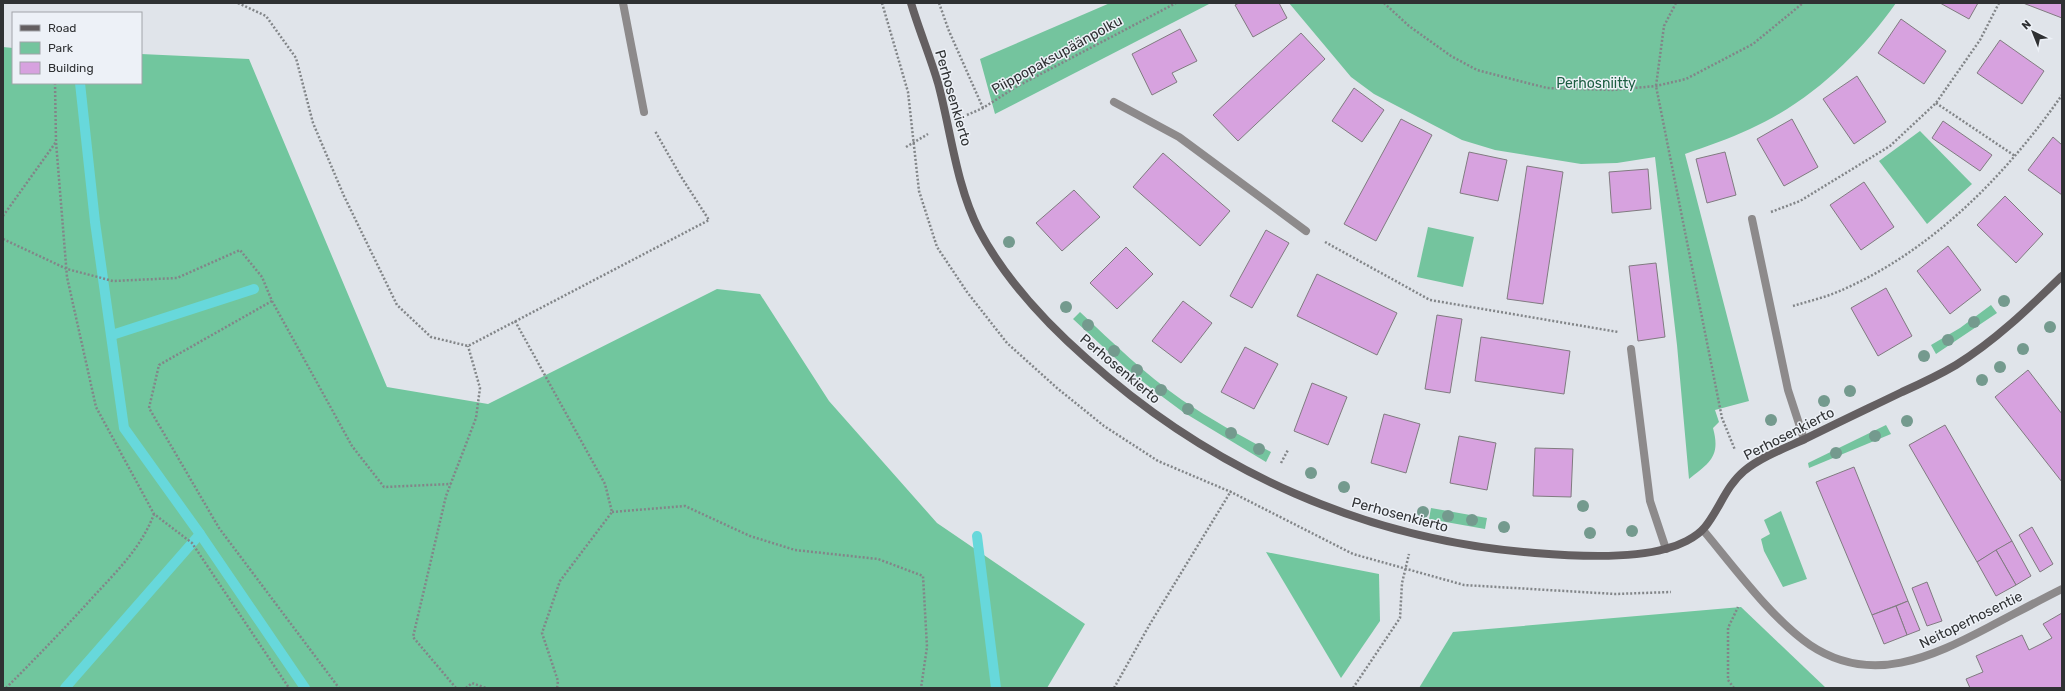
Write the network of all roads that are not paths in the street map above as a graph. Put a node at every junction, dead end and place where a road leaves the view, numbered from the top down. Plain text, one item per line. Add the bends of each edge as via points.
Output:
1 (622, 3) edge
2 (911, 3) edge
3 (1114, 102) dead end
4 (644, 112) road end
5 (1752, 219) road end
6 (1306, 231) road end
7 (2062, 276) edge
8 (1631, 349) road end
9 (1804, 439) junction
10 (1703, 530) junction
11 (1666, 549) junction
12 (2062, 589) edge

1 - 4 street
2 - 11 street, Perhosenkierto via 938,83 964,189 978,228 994,255 1057,333 1120,389 1175,430 1244,470 1332,509 1415,536 1487,550 1568,556 1636,554
3 - 6 street via 1179,137
5 - 9 street via 1788,390
7 - 9 street, Perhosenkierto via 2020,317 1957,365
8 - 11 street via 1650,501
9 - 10 street, Perhosenkierto via 1744,471 1726,491
10 - 11 street, Perhosenkierto
10 - 12 street, Neitoperhosentie via 1788,627 1809,644 1835,657 1868,665 1889,665 1936,653

